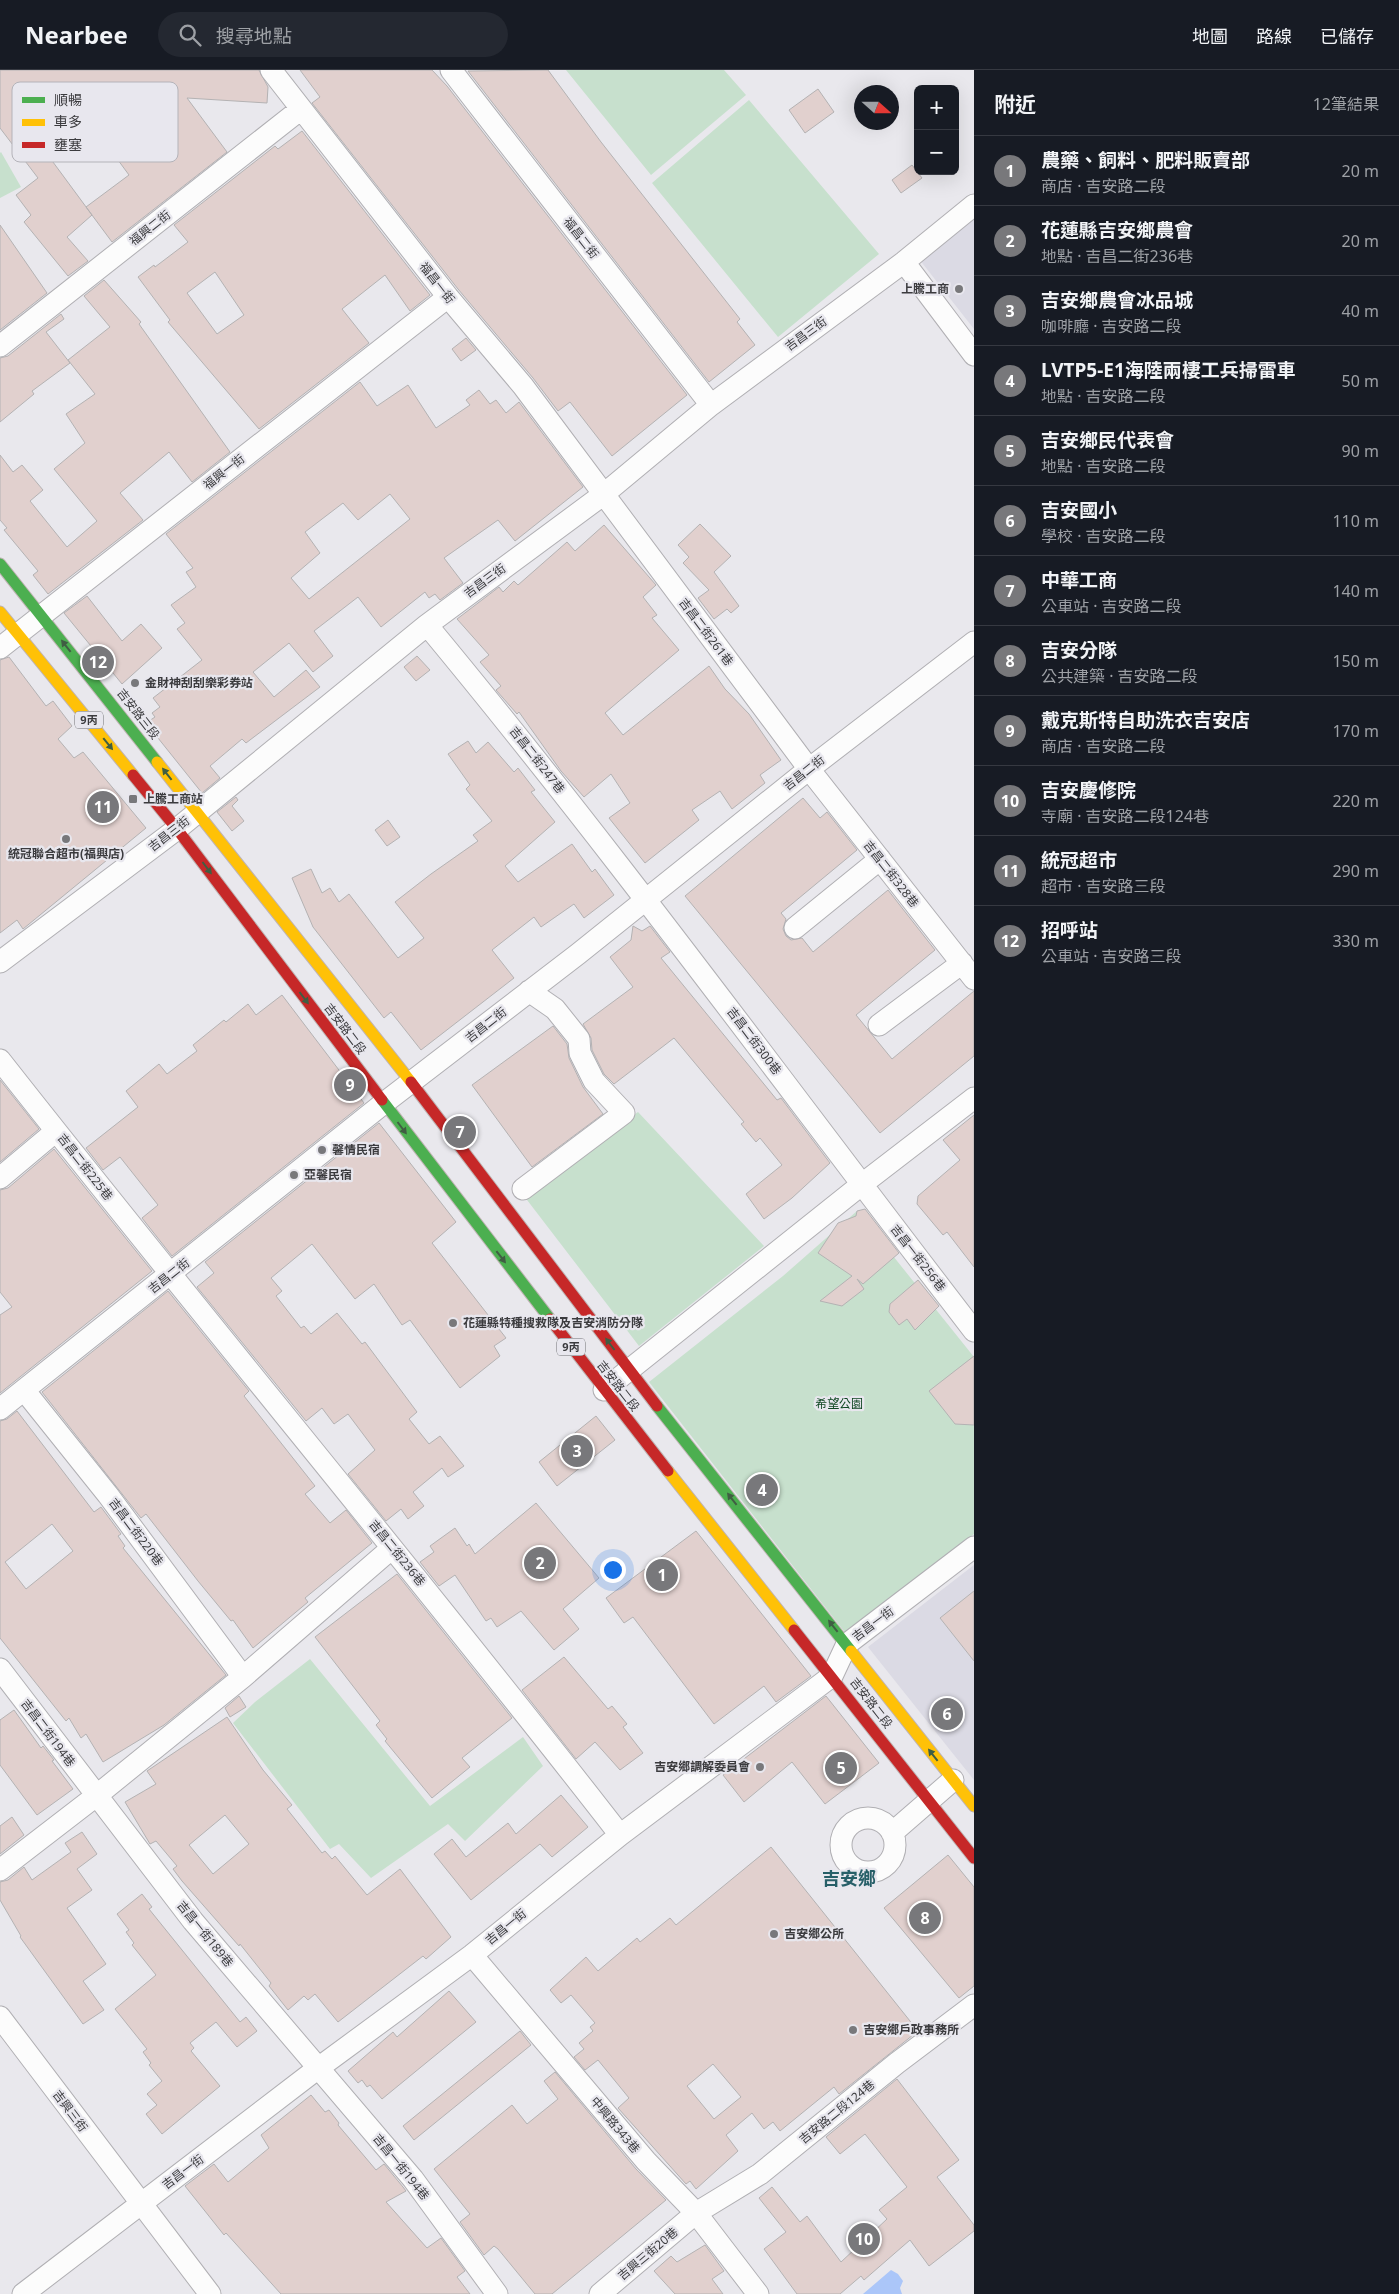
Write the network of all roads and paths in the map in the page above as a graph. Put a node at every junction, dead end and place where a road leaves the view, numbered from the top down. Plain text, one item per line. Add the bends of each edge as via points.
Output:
1 (271, 70) edge
2 (450, 70) edge
3 (301, 109) junction
4 (974, 205) edge
5 (904, 262) junction
6 (448, 298) junction
7 (0, 346) edge
8 (974, 356) edge
9 (711, 405) junction
10 (604, 494) junction
11 (0, 564) edge
12 (0, 612) edge
13 (42, 615) junction
14 (427, 625) junction
15 (18, 634) junction
16 (974, 642) edge
17 (0, 648) edge
18 (809, 769) junction
19 (198, 812) junction
20 (177, 829) junction
21 (880, 860) junction
22 (646, 898) junction
23 (795, 928) dead end
24 (0, 962) edge
25 (968, 971) edge
26 (529, 991) junction
27 (879, 1026) dead end
28 (0, 1060) edge
29 (412, 1083) junction
30 (974, 1098) edge
31 (384, 1103) junction
32 (56, 1131) junction
33 (0, 1178) edge
34 (861, 1185) junction
35 (523, 1189) dead end
36 (170, 1275) junction
37 (974, 1331) edge
38 (630, 1371) junction
39 (24, 1390) junction
40 (604, 1390) junction
41 (0, 1409) edge
42 (974, 1547) edge
43 (392, 1548) junction
44 (847, 1644) junction
45 (0, 1669) edge
46 (832, 1676) junction
47 (243, 1677) junction
48 (953, 1780) junction
49 (96, 1796) junction
50 (929, 1800) junction
51 (974, 1806) edge
52 (892, 1833) dead end
53 (620, 1835) junction
54 (974, 1858) edge
55 (0, 1870) edge
56 (472, 1955) junction
57 (974, 2005) edge
58 (0, 2017) edge
59 (317, 2069) junction
60 (141, 2204) junction
61 (696, 2213) junction
62 (23, 2294) edge
63 (210, 2294) edge
64 (497, 2294) edge
65 (600, 2294) edge
66 (758, 2294) edge

1 - 3 street, 福昌一街
2 - 9 street, 福昌二街
3 - 6 street, 福昌一街
3 - 7 street, 福興二街
4 - 5 street, 吉昌三街
5 - 8 street
5 - 9 street, 吉昌三街
6 - 10 street, 福昌一街 via 523,386
6 - 13 street, 福興一街
9 - 10 street, 吉昌三街
10 - 14 street, 吉昌三街
10 - 18 street, 吉昌二街261巷
11 - 13 main road, 吉安路三段 / 9丙
12 - 15 main road, 9丙
13 - 15 street, 福興一街
19 -> 13 main road, 吉安路三段 / 9丙
14 - 19 street, 吉昌三街
14 - 22 street, 吉昌二街247巷
15 - 17 street, 福興一街
15 -> 20 main road, 9丙
16 - 18 street, 吉昌二街
18 - 21 street, 吉昌二街328巷
18 - 22 street, 吉昌二街
19 - 20 street, 吉昌三街
19 - 29 main road, 吉安路二段 / 9丙
20 - 24 street, 吉昌三街
20 -> 31 main road, 吉安路二段 / 9丙
21 - 23 street
21 - 25 street, 吉昌二街328巷
22 - 26 street, 吉昌二街
22 - 34 street, 吉昌二街300巷
25 - 27 street
26 - 29 street, 吉昌二街
26 - 35 street via 555,1009 573,1031 594,1081 624,1113
28 - 32 street, 吉昌二街225巷
29 - 31 street, 吉昌二街
38 -> 29 main road, 吉安路二段 / 9丙
30 - 34 street
31 - 36 street, 吉昌二街
31 -> 40 main road, 吉安路二段 / 9丙
32 - 33 street
32 - 36 street, 吉昌二街225巷
34 - 37 street, 吉昌一街256巷
34 - 38 street
36 - 39 street, 吉昌二街
36 - 43 street, 吉昌二街236巷
38 - 40 street
44 -> 38 main road, 吉安路二段 / 9丙
39 - 41 street, 吉昌二街
39 - 47 street, 吉昌二街220巷 via 108,1495
40 - 46 main road, 吉安路二段 / 9丙
42 - 44 street, 吉昌一街
43 - 47 street
43 - 53 street, 吉昌二街236巷
44 - 46 street, 吉昌一街
48 -> 44 main road, 吉安路二段 / 9丙
45 - 49 street, 吉昌二街194巷
46 - 50 main road, 吉安路二段 / 9丙
46 - 53 street, 吉昌一街
47 - 49 street
48 - 50 street
48 - 51 main road, 吉安路二段 / 9丙
49 - 55 street
49 - 59 street, 吉昌一街189巷 via 193,1920
50 - 52 street
50 - 54 main road, 吉安路二段 / 9丙
53 - 56 street, 吉昌一街
56 - 59 street, 吉昌一街
56 - 61 street, 中興路343巷 via 646,2161
57 - 61 street, 吉安路二段124巷 via 760,2174
58 - 60 street, 吉興三街
59 - 60 street, 吉昌一街
59 - 64 street, 吉昌一街194巷 via 414,2179
60 - 62 street, 吉昌一街
60 - 63 street, 吉興三街
61 - 65 street, 吉興三街20巷
61 - 66 street, 中興路343巷

